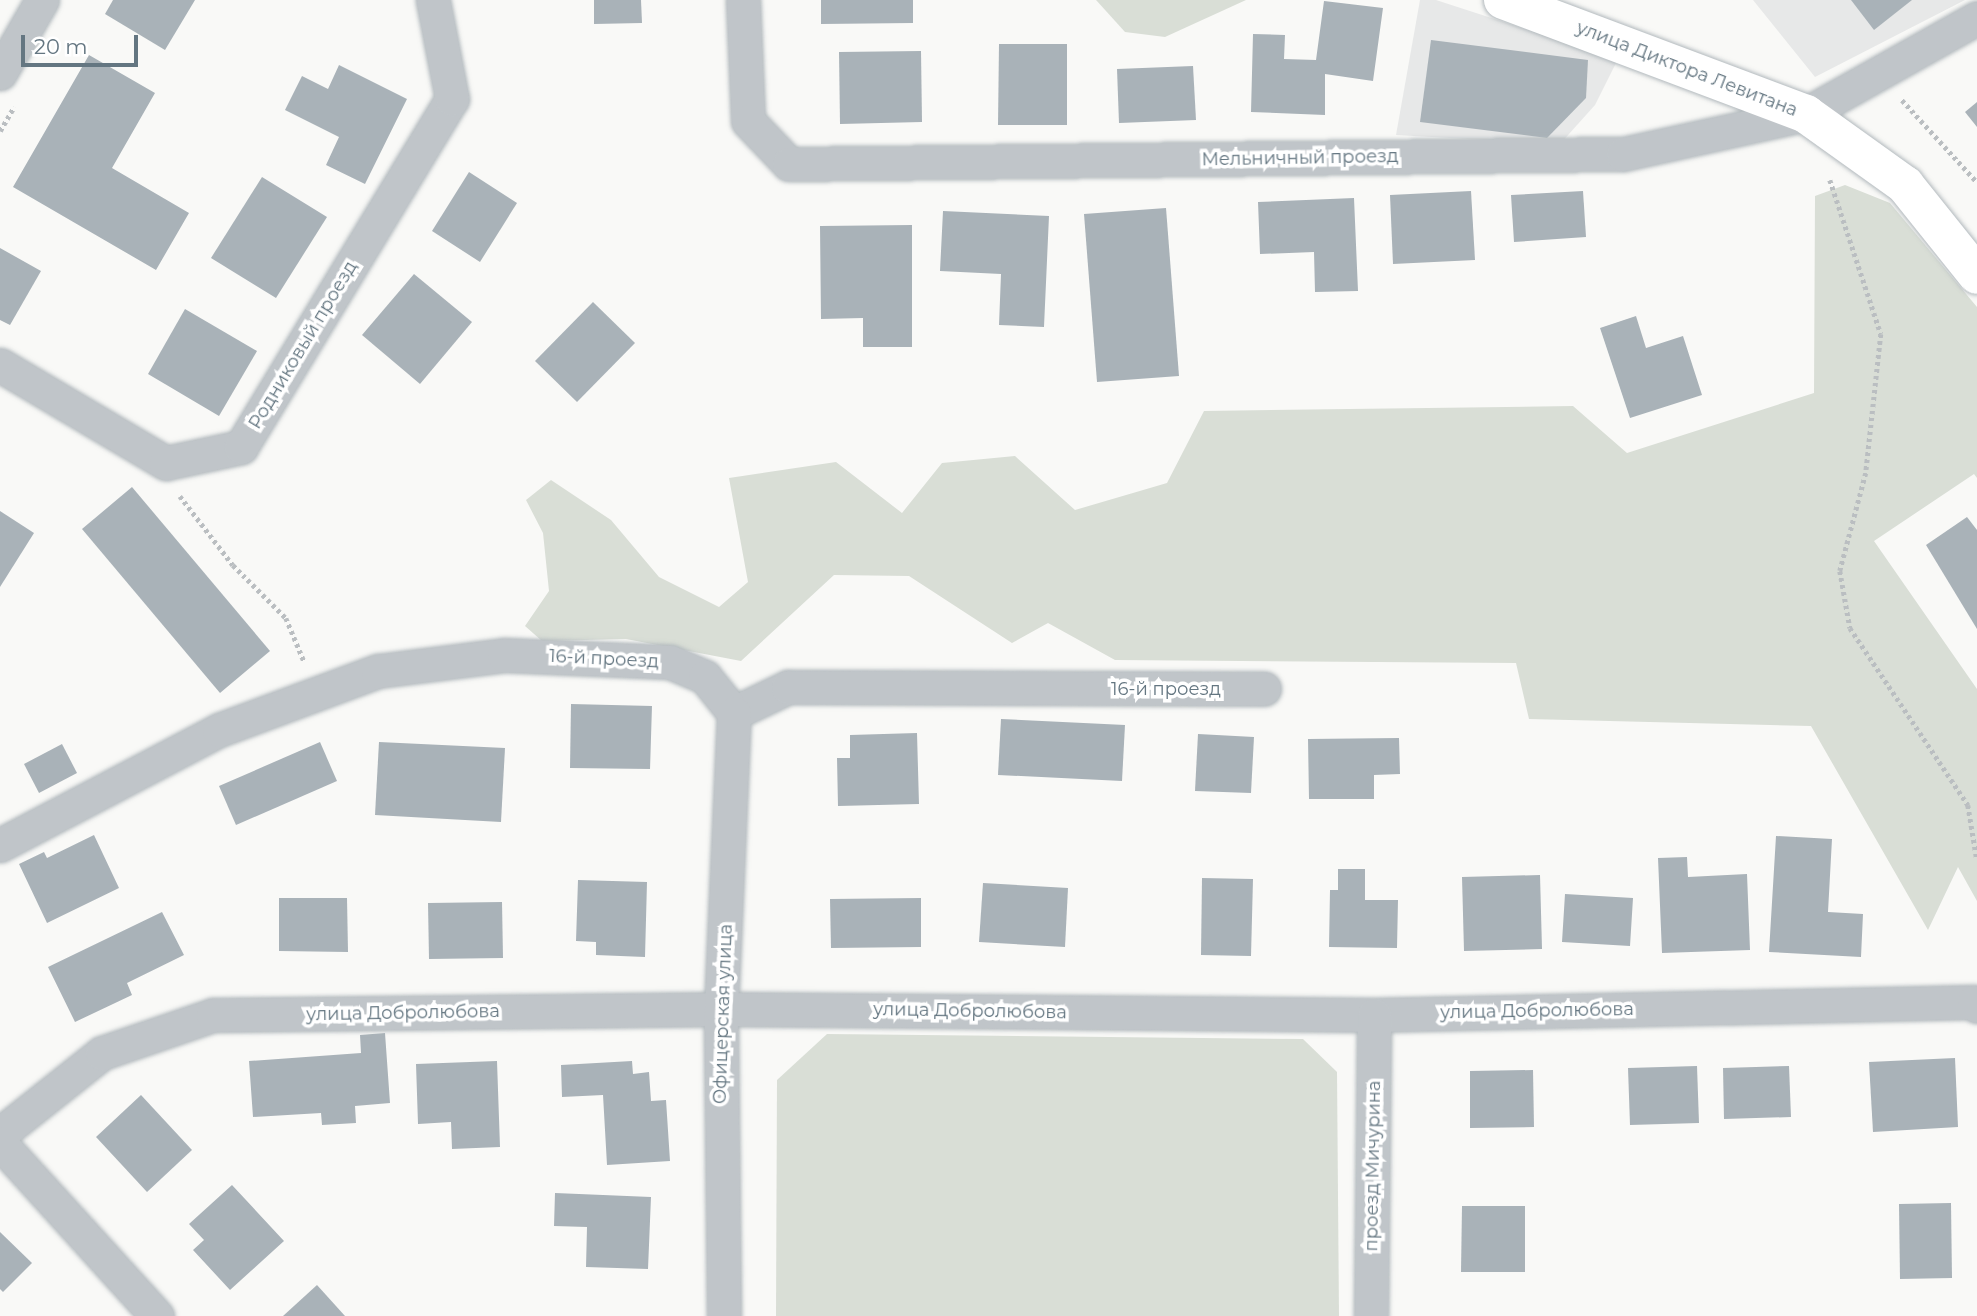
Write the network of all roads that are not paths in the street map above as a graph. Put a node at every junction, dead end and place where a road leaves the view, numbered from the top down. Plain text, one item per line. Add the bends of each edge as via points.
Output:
1 (42, 0) edge
2 (433, 0) edge
3 (743, 0) edge
4 (1503, 0) edge
5 (1977, 18) edge
6 (0, 73) edge
7 (1805, 114) junction
8 (1977, 275) edge
9 (0, 365) edge
10 (1264, 690) dead end
11 (734, 713) junction
12 (0, 845) edge
13 (1976, 1004) edge
14 (721, 1009) junction
15 (1374, 1015) junction
16 (0, 1133) edge
17 (0, 1143) edge
18 (157, 1316) edge
19 (724, 1316) edge
20 (1371, 1316) edge

1 - 6 street
2 - 9 street, Родниковый проезд via 452,99 241,447 166,463
3 - 7 street, Мельничный проезд via 748,121 789,164 1623,154
4 - 7 street, улица Диктора Левитана
5 - 7 street, Мельничный проезд
7 - 8 street, улица Диктора Левитана via 1905,185
10 - 11 street, 16-й проезд via 788,687
11 - 12 street, 16-й проезд via 705,677 670,662 504,655 378,671 219,730
11 - 14 street, Офицерская улица
13 - 15 street, улица Добролюбова
14 - 15 street, улица Добролюбова
14 - 16 street, улица Добролюбова via 213,1015 102,1053
14 - 19 street, Офицерская улица
15 - 20 street, проезд Мичурина
17 - 18 street

